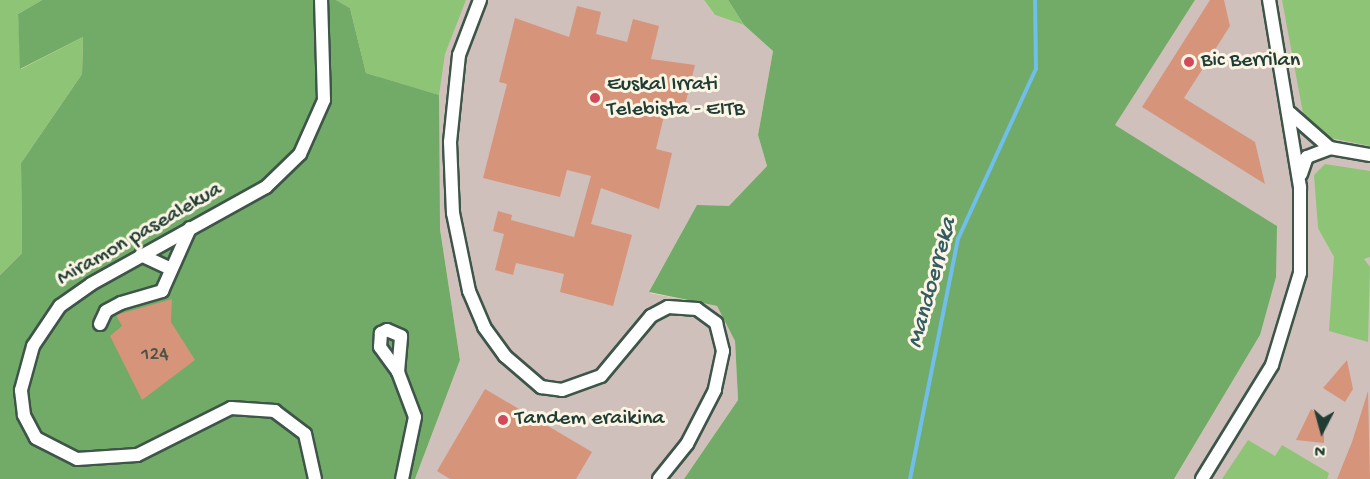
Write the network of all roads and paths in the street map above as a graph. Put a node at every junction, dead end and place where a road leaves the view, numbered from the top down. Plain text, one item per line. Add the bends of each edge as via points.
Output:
1 (321, 0) edge
2 (480, 0) edge
3 (1269, 0) edge
4 (1288, 109) junction
5 (1330, 148) junction
6 (1370, 155) edge
7 (1300, 187) junction
8 (190, 228) junction
9 (141, 255) junction
10 (171, 269) junction
11 (100, 324) dead end
12 (398, 372) dead end
13 (315, 479) edge
14 (402, 479) edge
15 (658, 479) edge
16 (1202, 479) edge

1 - 8 street, Miramon pasealekua via 326,86 311,137 272,183
2 - 15 street via 459,55 450,142 453,213 469,291 484,327 505,356 541,387 562,390 601,376 651,316 668,307 697,309 716,323 723,351 715,390 687,444
3 - 4 street
4 - 5 street via 1307,133
4 - 7 street
5 - 6 street
5 - 7 street via 1302,162
7 - 16 street via 1300,273 1284,338
8 - 9 street, Miramon pasealekua
8 - 10 street
9 - 10 street
9 - 13 street, Miramon pasealekua via 76,293 38,335 21,390 24,415 36,438 76,459 125,457 166,443 213,415 254,406 275,411 305,434
10 - 11 street via 162,291 121,303
12 - 14 street via 416,432

